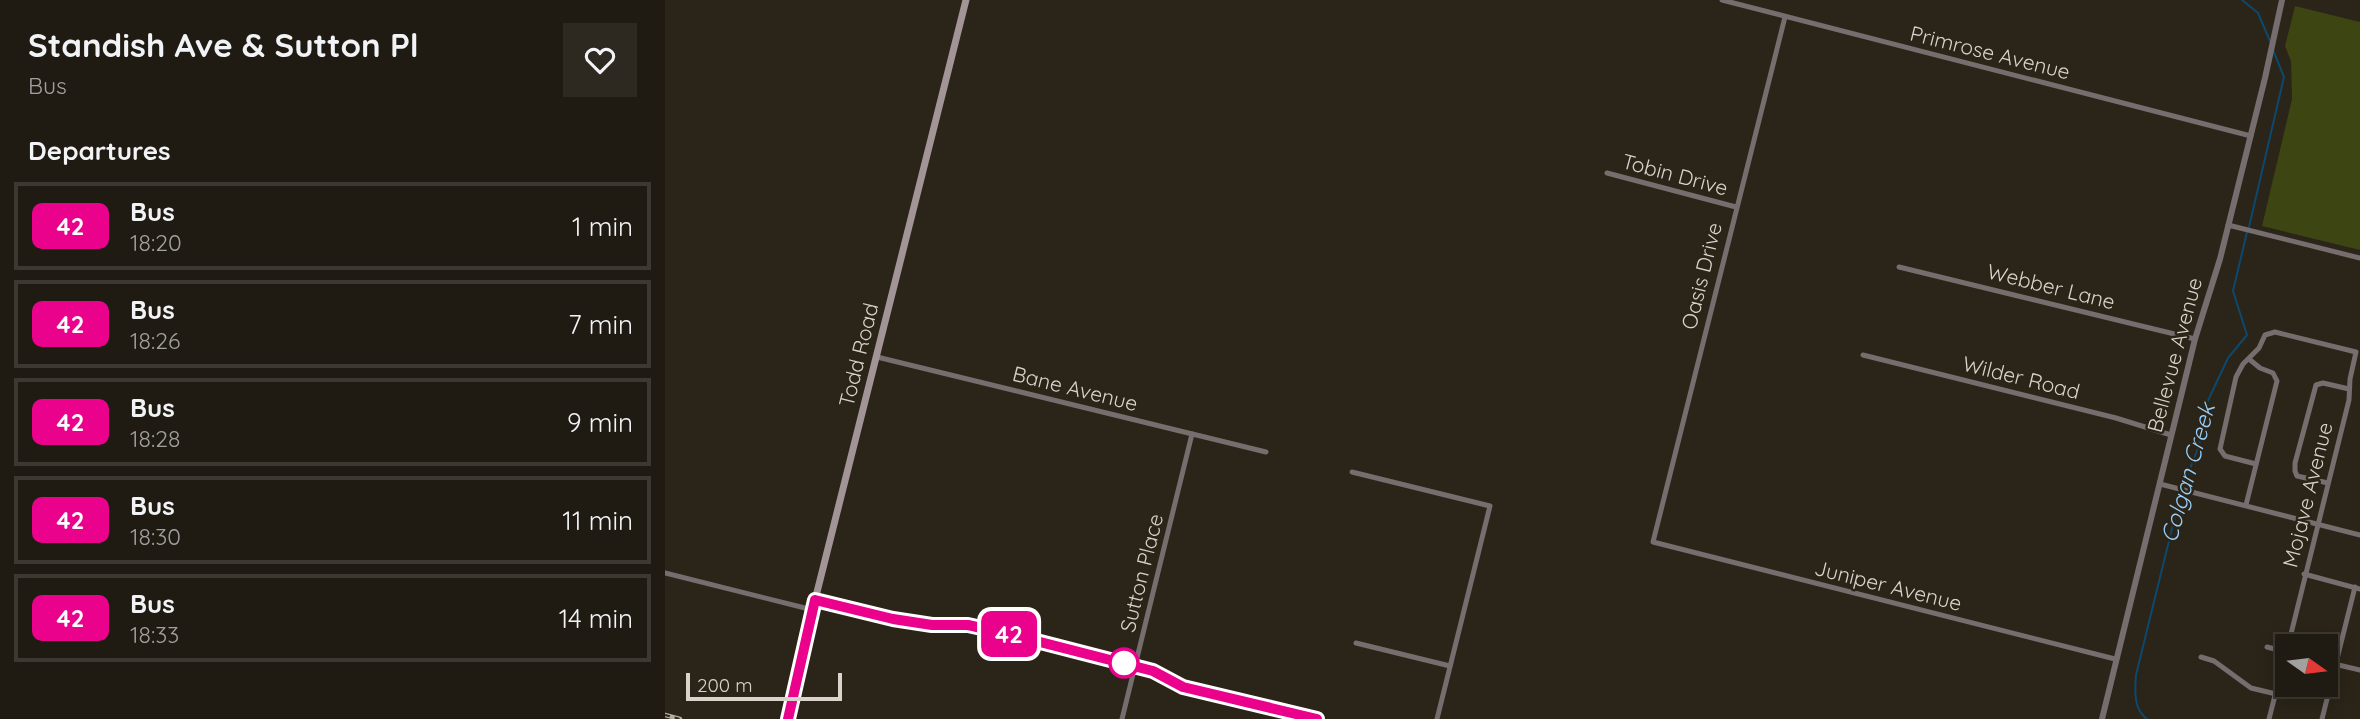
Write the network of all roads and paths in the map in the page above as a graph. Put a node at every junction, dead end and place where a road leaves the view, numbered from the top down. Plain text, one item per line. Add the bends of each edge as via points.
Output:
1 (966, 0) edge
2 (1722, 0) edge
3 (2282, 0) edge
4 (1735, 2) edge
5 (1785, 17) junction
6 (2251, 136) junction
7 (1607, 173) dead end
8 (1736, 207) junction
9 (2228, 225) junction
10 (2360, 258) edge
11 (1899, 267) dead end
12 (2195, 339) junction
13 (1863, 355) dead end
14 (877, 357) junction
15 (2249, 359) junction
16 (2349, 389) junction
17 (1192, 434) junction
18 (2171, 435) junction
19 (1266, 452) dead end
20 (2256, 464) junction
21 (1352, 472) dead end
22 (2328, 483) junction
23 (2160, 484) junction
24 (2246, 505) junction
25 (2317, 524) junction
26 (2360, 535) edge
27 (1653, 542) joint
28 (665, 573) edge
29 (2304, 574) junction
30 (2357, 588) edge
31 (815, 600) junction
32 (813, 610) junction
33 (2291, 634) edge
34 (1356, 643) dead end
35 (2267, 647) dead end
36 (2275, 648) edge
37 (2201, 657) dead end
38 (2338, 657) edge
39 (2115, 659) junction
40 (2338, 664) edge
41 (1135, 666) junction
42 (1450, 666) junction
43 (2360, 670) edge
44 (2275, 694) edge
45 (2275, 697) edge
46 (2328, 697) edge
47 (788, 719) edge
48 (1122, 719) edge
49 (1317, 719) edge
50 (1437, 719) edge
51 (2102, 719) edge
52 (2269, 719) edge
53 (2322, 719) edge

1 - 14 main road, Todd Road
2 - 4 street, Primrose Avenue
3 - 6 street, Bellevue Avenue
4 - 5 street, Primrose Avenue
5 - 6 street, Primrose Avenue
5 - 8 street, Oasis Drive
6 - 9 street, Bellevue Avenue
7 - 8 street, Tobin Drive
8 - 27 street, Oasis Drive
9 - 10 street
9 - 12 street, Bellevue Avenue
11 - 12 street, Webber Lane
12 - 18 street, Bellevue Avenue
13 - 18 street, Wilder Road
14 - 17 street, Bane Avenue
14 - 31 main road, Todd Road
15 - 16 street, Mojave Avenue via 2272,332 2356,352
15 - 20 street via 2273,373 2277,381
15 - 20 street via 2236,377 2220,449 2225,456
16 - 22 street, Mojave Avenue
16 - 22 street via 2323,383 2316,386 2295,463 2297,475
17 - 19 street, Bane Avenue
17 - 41 street, Sutton Place
18 - 23 street, Bellevue Avenue
20 - 24 street
21 - 42 street via 1490,506
22 - 25 street, Mojave Avenue
23 - 24 street
23 - 39 street, Bellevue Avenue
24 - 25 street
25 - 26 street
25 - 29 street, Mojave Avenue
27 - 39 street, Juniper Avenue
28 - 32 street
29 - 30 street
29 - 33 street, Mojave Avenue
30 - 38 street
31 - 32 main road, Todd Road
31 - 41 street via 905,621 968,625
32 - 47 main road, Todd Road
34 - 42 street
35 - 36 street
37 - 44 street via 2251,688
39 - 51 street, Bellevue Avenue
40 - 43 street
41 - 48 street, Sutton Place
41 - 49 street via 1183,687
42 - 50 street
45 - 52 street, Mojave Avenue
46 - 53 street

